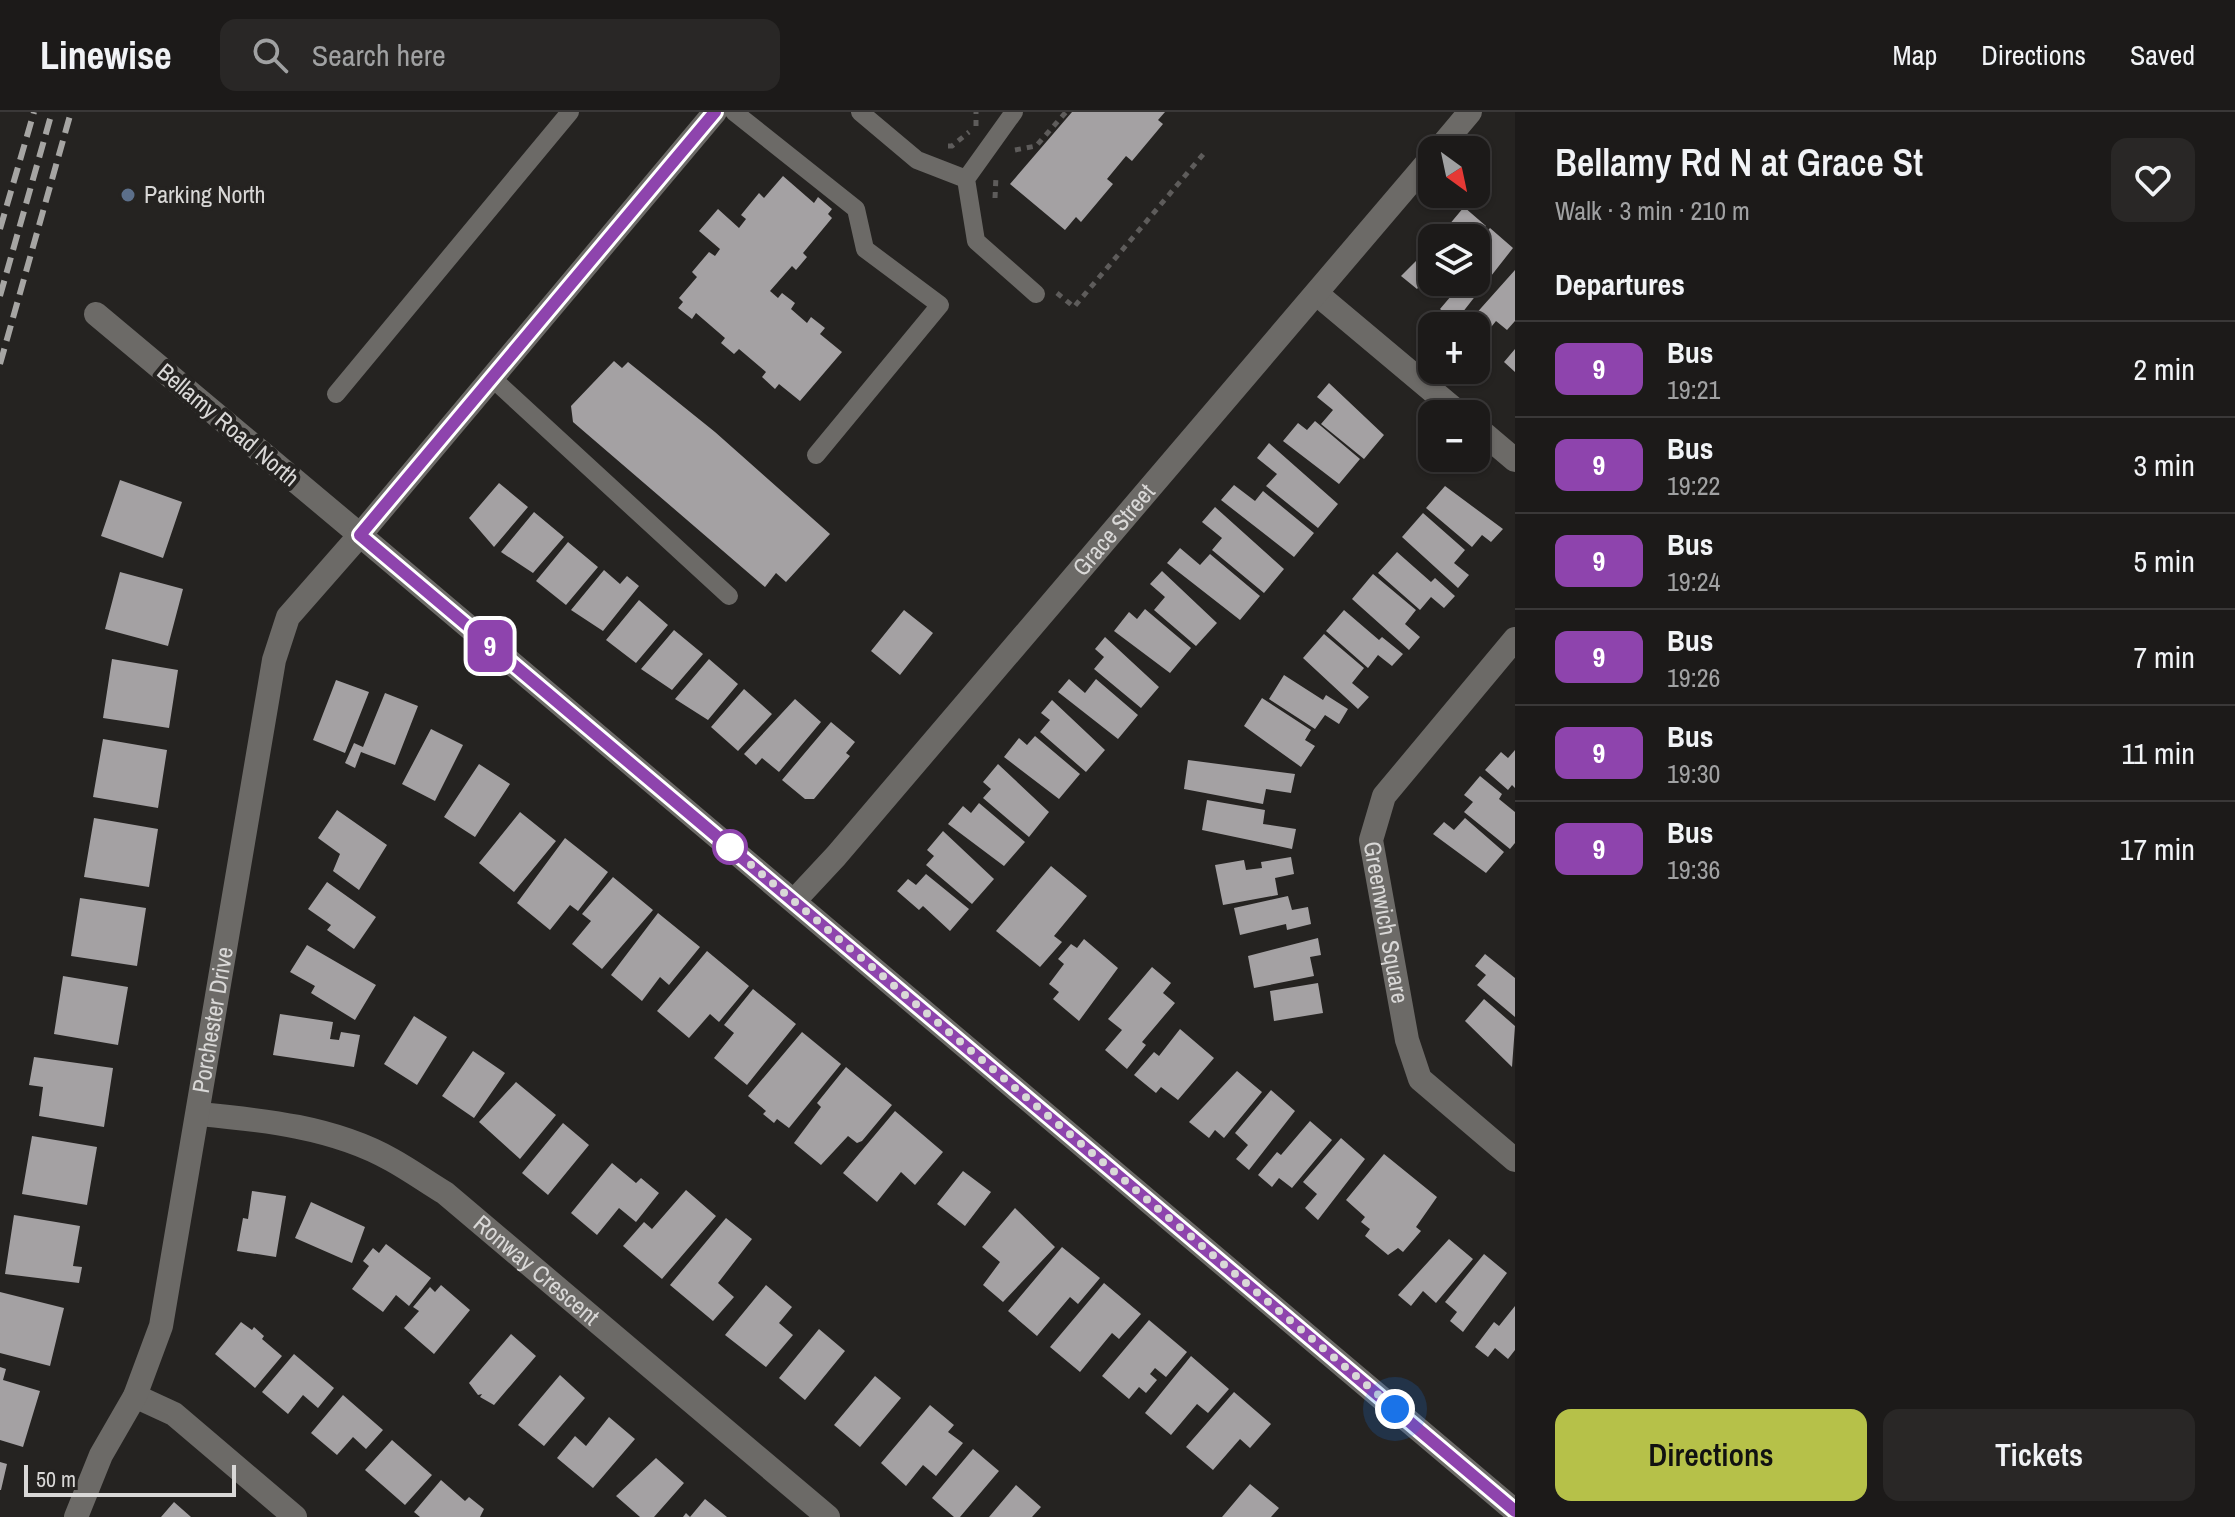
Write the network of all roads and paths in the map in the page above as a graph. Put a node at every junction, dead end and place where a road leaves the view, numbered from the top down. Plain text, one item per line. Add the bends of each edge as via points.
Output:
1 (570, 112) edge
2 (715, 112) edge
3 (734, 112) edge
4 (860, 112) edge
5 (976, 112) edge
6 (1014, 112) edge
7 (1066, 112) edge
8 (1470, 112) edge
9 (1450, 136) edge
10 (937, 144) dead end
11 (1206, 151) dead end
12 (1005, 160) dead end
13 (997, 170) dead end
14 (1418, 174) edge
15 (966, 179) junction
16 (994, 213) dead end
17 (1043, 291) joint
18 (1317, 294) junction
19 (96, 314) dead end
20 (492, 378) junction
21 (336, 394) dead end
22 (1443, 400) edge
23 (1490, 439) edge
24 (816, 455) dead end
25 (1515, 460) edge
26 (360, 535) junction
27 (729, 596) dead end
28 (1515, 639) edge
29 (794, 901) junction
30 (199, 1114) junction
31 (1515, 1160) edge
32 (135, 1396) junction
33 (1515, 1511) edge
34 (76, 1517) edge
35 (295, 1517) edge
36 (828, 1517) edge

1 - 21 lane
2 - 20 street
3 - 24 lane via 856,209 865,249 940,305
4 - 15 lane via 917,160
5 - 10 path via 976,126 952,146
6 - 15 lane
7 - 12 path via 1036,146 1014,150
8 - 9 street
11 - 17 path via 1074,307
13 - 16 path
14 - 18 street, Grace Street
15 - 17 lane via 976,241
18 - 22 street
18 - 29 street, Grace Street
19 - 26 street, Bellamy Road North
20 - 26 street
20 - 27 lane
23 - 25 street
26 - 29 street, Bellamy Road North
26 - 30 street, Porchester Drive via 288,617 274,660
28 - 31 street, Greenwich Square via 1384,796 1371,840 1407,1040 1420,1079
29 - 33 street, Bellamy Road North
30 - 32 street, Porchester Drive via 161,1326
30 - 36 street, Ronway Crescent via 298,1128 351,1142 390,1158 445,1193
32 - 34 street, Porchester Drive via 101,1455
32 - 35 street via 174,1414

